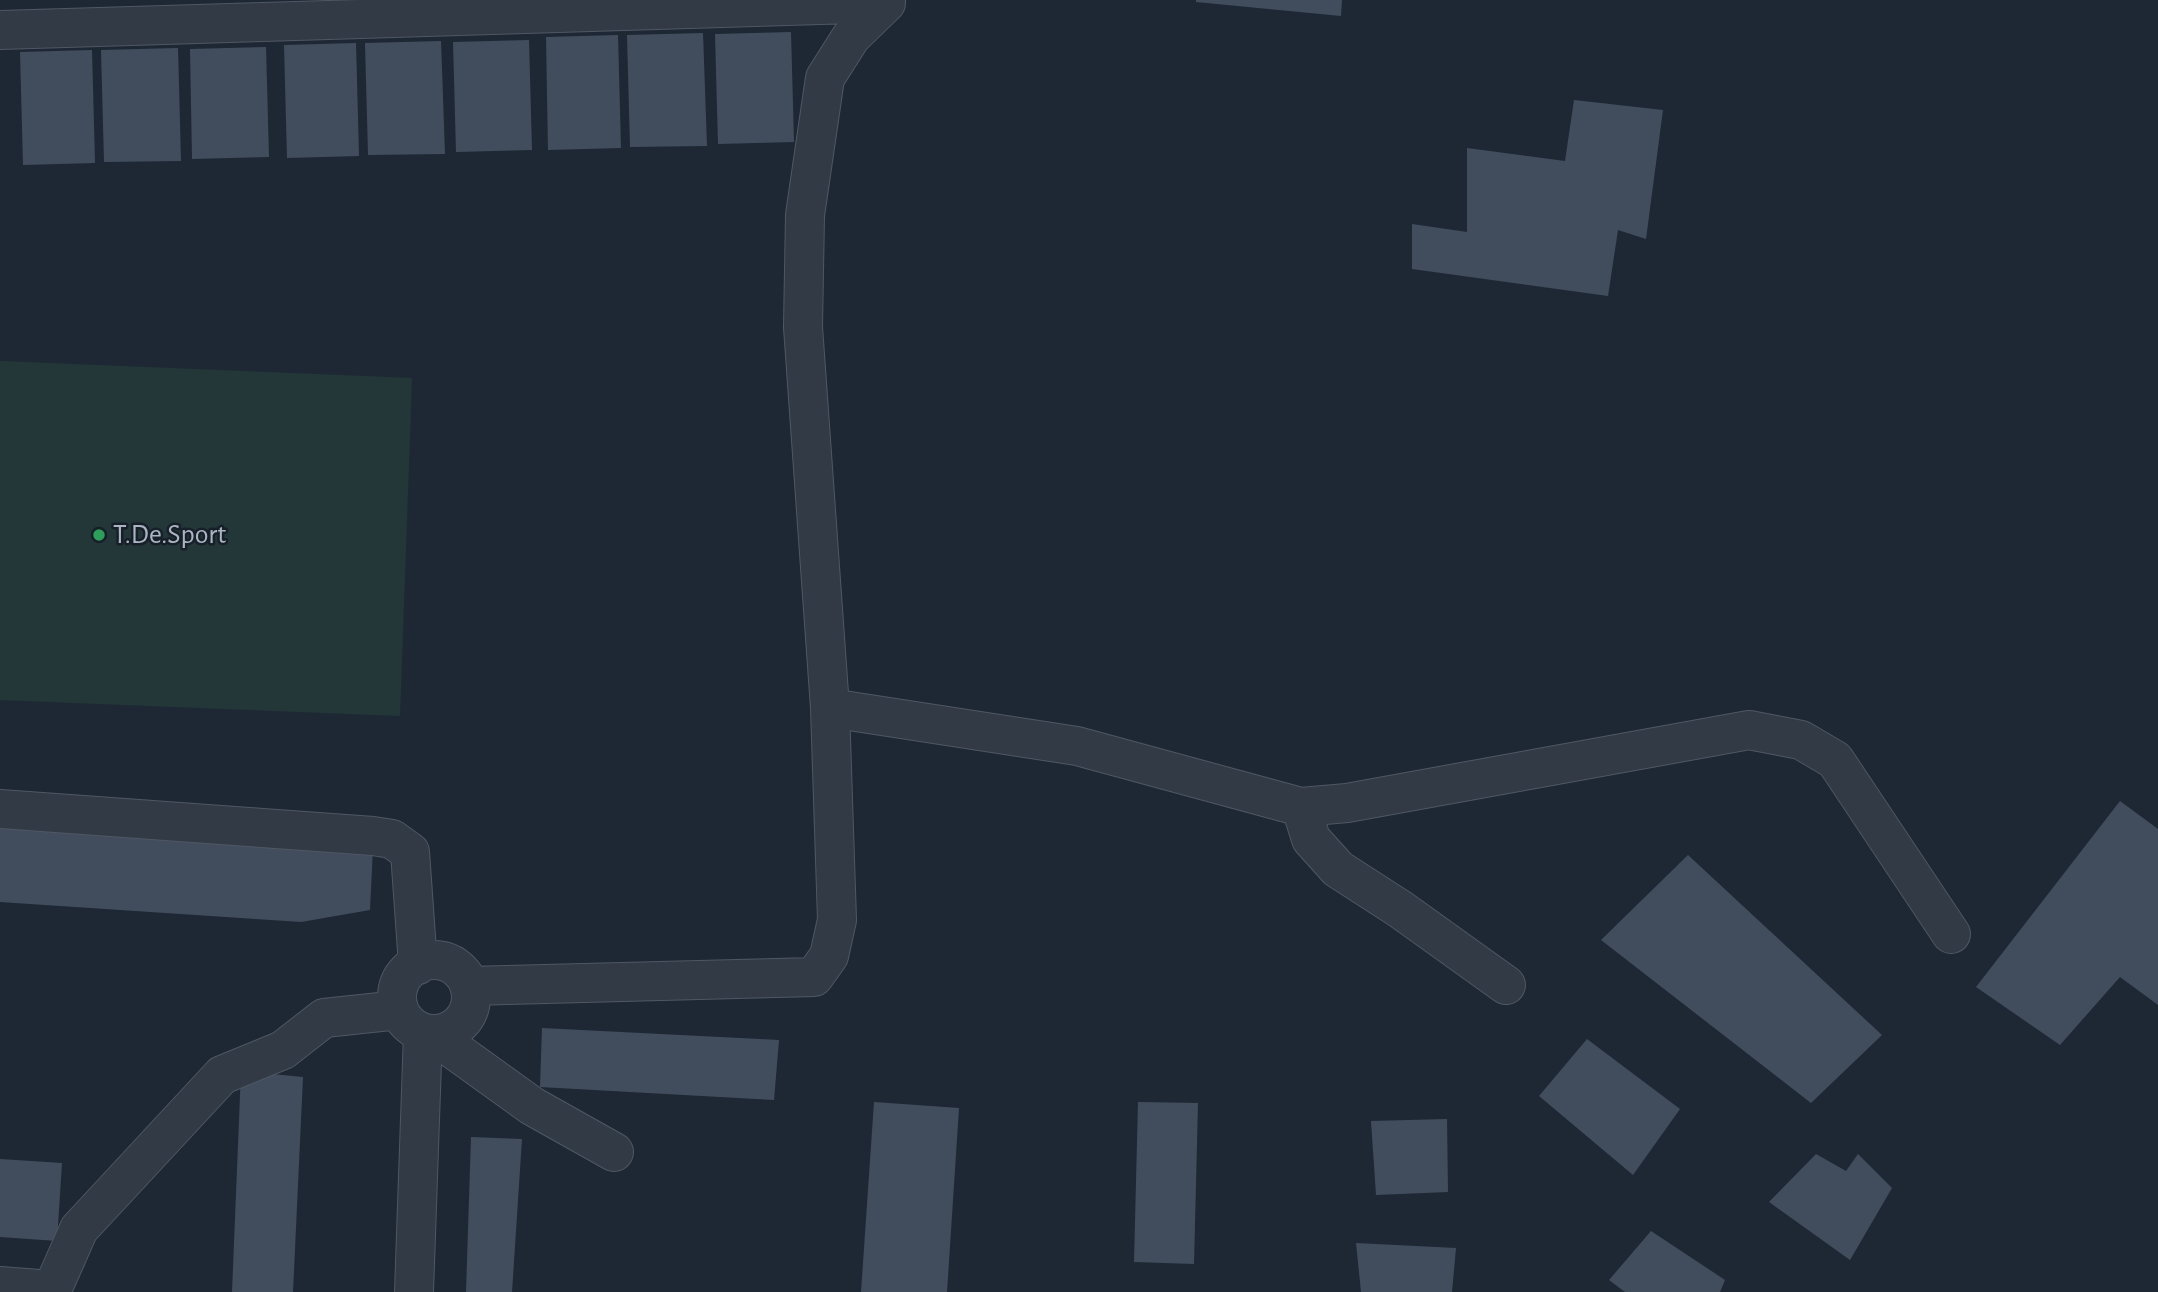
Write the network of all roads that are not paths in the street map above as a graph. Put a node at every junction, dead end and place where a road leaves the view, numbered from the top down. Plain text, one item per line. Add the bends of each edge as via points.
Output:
1 (886, 1) edge
2 (0, 30) edge
3 (830, 708) junction
4 (1301, 807) junction
5 (0, 809) edge
6 (1951, 934) dead end
7 (418, 965) junction
8 (1506, 985) dead end
9 (469, 986) junction
10 (418, 1026) junction
11 (614, 1152) dead end
12 (0, 1286) edge
13 (52, 1291) edge
14 (414, 1292) edge

1 - 2 lane
1 - 3 lane via 851,37 825,78 805,215 803,327
3 - 4 lane via 1077,746
3 - 9 lane via 837,920 829,956 814,977
4 - 6 lane via 1347,803 1749,730 1801,740 1835,760
4 - 8 lane via 1311,839 1338,870
5 - 7 lane via 392,839 410,852
7 - 9 lane via 442,961 454,966
7 - 10 lane via 398,989
9 - 10 lane via 469,1010 455,1028 444,1033
10 - 11 lane via 532,1106
10 - 13 lane via 324,1018 283,1050 222,1075 79,1229
10 - 14 lane
12 - 13 lane

